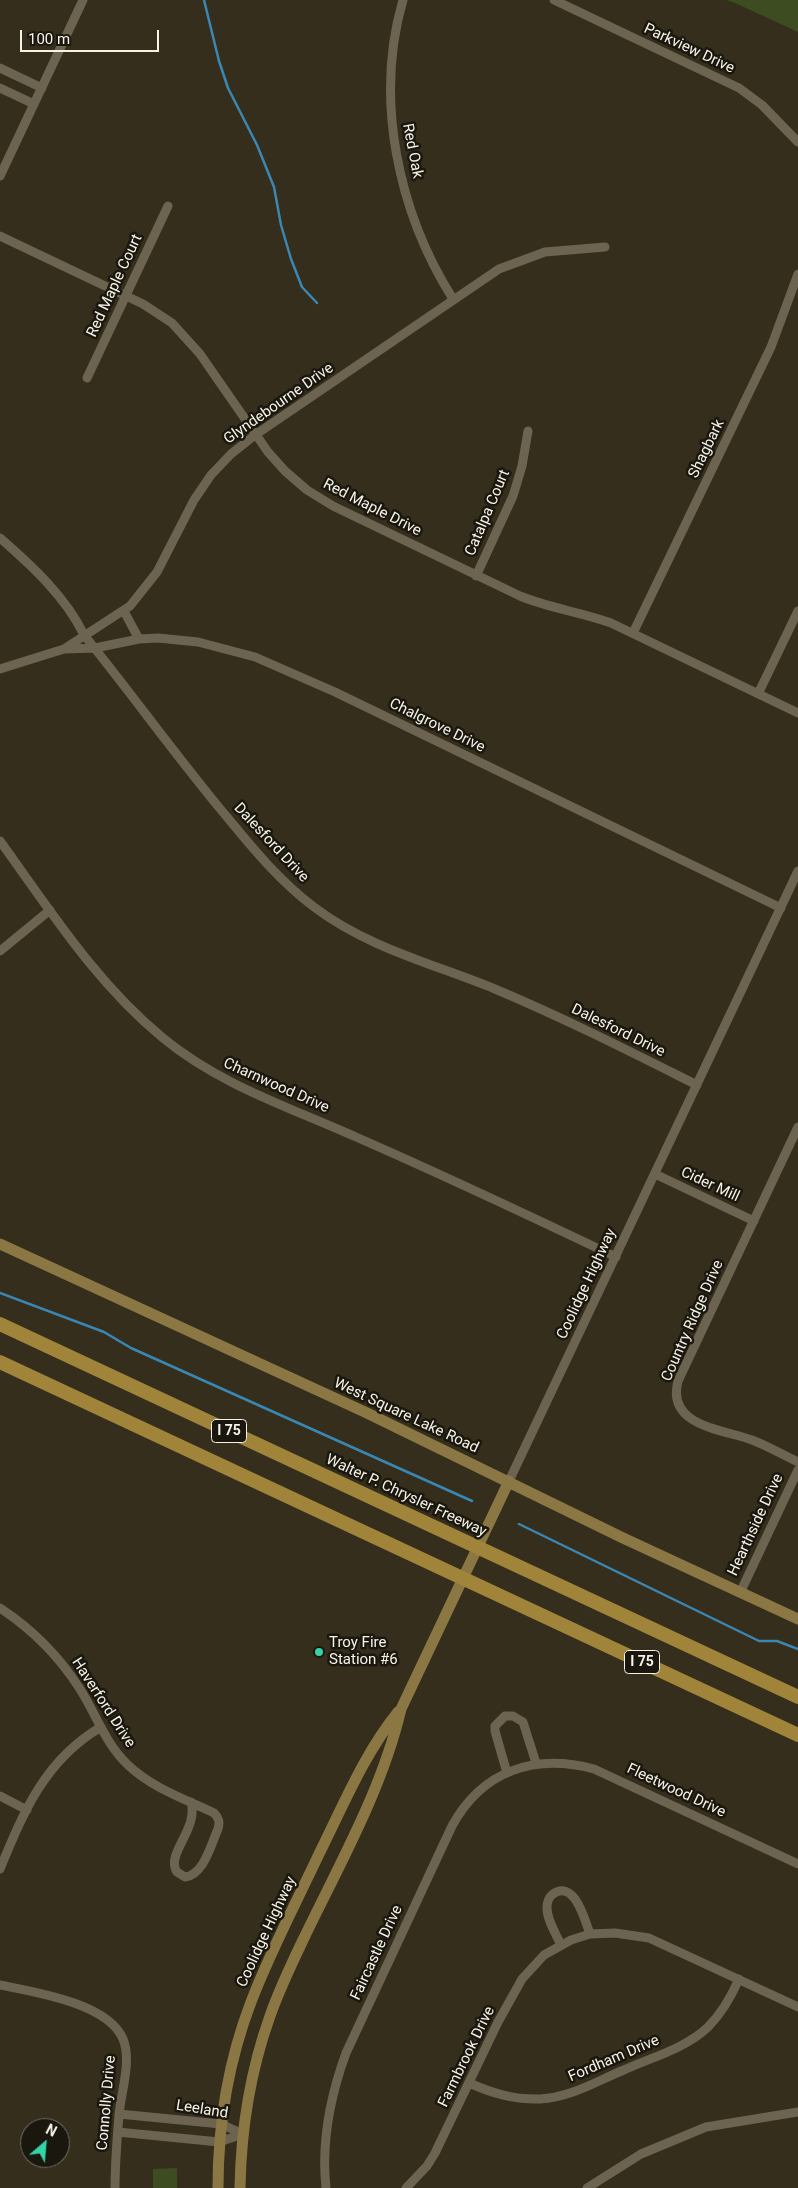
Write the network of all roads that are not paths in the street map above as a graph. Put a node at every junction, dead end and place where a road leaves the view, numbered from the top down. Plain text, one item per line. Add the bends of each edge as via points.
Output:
1 (83, 0) edge
2 (403, 0) edge
3 (554, 0) edge
4 (0, 68) edge
5 (0, 88) edge
6 (42, 88) junction
7 (34, 104) junction
8 (798, 142) edge
9 (0, 176) edge
10 (168, 206) dead end
11 (0, 236) edge
12 (605, 247) dead end
13 (798, 274) edge
14 (126, 296) junction
15 (453, 299) junction
16 (87, 378) dead end
17 (528, 431) dead end
18 (255, 435) junction
19 (0, 538) edge
20 (476, 576) junction
21 (124, 611) junction
22 (798, 611) edge
23 (633, 633) junction
24 (84, 634) junction
25 (139, 639) junction
26 (95, 648) junction
27 (64, 649) junction
28 (0, 669) edge
29 (758, 694) junction
30 (798, 713) edge
31 (0, 841) edge
32 (798, 871) edge
33 (781, 908) junction
34 (50, 910) junction
35 (0, 951) edge
36 (697, 1085) junction
37 (798, 1128) edge
38 (655, 1174) junction
39 (754, 1221) junction
40 (0, 1244) edge
41 (616, 1257) junction
42 (0, 1324) edge
43 (0, 1362) edge
44 (798, 1462) edge
45 (798, 1470) edge
46 (509, 1482) junction
47 (740, 1593) junction
48 (0, 1608) edge
49 (798, 1619) edge
50 (798, 1698) edge
51 (401, 1709) junction
52 (101, 1727) junction
53 (798, 1735) edge
54 (536, 1764) junction
55 (522, 1767) joint
56 (506, 1773) junction
57 (0, 1796) edge
58 (191, 1802) junction
59 (27, 1810) junction
60 (798, 1864) edge
61 (0, 1869) edge
62 (590, 1934) junction
63 (561, 1945) junction
64 (739, 1979) junction
65 (0, 1985) edge
66 (798, 2007) edge
67 (469, 2083) junction
68 (798, 2112) edge
69 (119, 2114) junction
70 (221, 2124) junction
71 (118, 2132) junction
72 (243, 2134) junction
73 (219, 2142) junction
74 (116, 2188) edge
75 (218, 2188) edge
76 (240, 2188) edge
77 (326, 2188) edge
78 (406, 2188) edge
79 (587, 2188) edge

1 - 6 street
2 - 15 street, Red Oak via 392,61 390,101 394,141 404,186 426,251
3 - 8 street, Parkview Drive via 739,88 762,105
4 - 6 street
5 - 7 street
6 - 7 street
7 - 9 street
10 - 14 street, Red Maple Court
11 - 14 street, Red Maple Drive
12 - 15 street, Glyndebourne Drive via 555,250 527,257 487,276
13 - 23 street, Shagbark via 771,347
14 - 16 street, Red Maple Court
14 - 18 street, Red Maple Drive via 153,309 181,331
15 - 18 street, Glyndebourne Drive
17 - 20 street, Catalpa Court via 513,496
18 - 20 street, Red Maple Drive via 285,471 326,502
18 - 21 street, Glyndebourne Drive via 211,475 194,500 157,572
19 - 24 street, Dalesford Drive via 50,586
20 - 23 street, Red Maple Drive via 534,602 586,615
21 - 24 street, Glyndebourne Drive
21 - 25 street
22 - 29 street
23 - 29 street, Red Maple Drive
24 - 26 street, Dalesford Drive
24 - 27 street, Glyndebourne Drive
25 - 26 street, Chalgrove Drive
25 - 33 street, Chalgrove Drive via 198,642 272,663
26 - 27 street, Chalgrove Drive
26 - 36 street, Dalesford Drive via 252,848 314,907 385,947 520,1000
27 - 28 street, Glyndebourne Drive
29 - 30 street, Red Maple Drive
31 - 34 street, Charnwood Drive
32 - 33 street, Coolidge Highway
33 - 36 street, Coolidge Highway
34 - 35 street
34 - 41 street, Charnwood Drive via 95,971 128,1006 199,1065 242,1088 364,1140
36 - 38 street, Coolidge Highway
37 - 39 street, Country Ridge Drive
38 - 39 street, Cider Mill
38 - 41 street, Coolidge Highway
39 - 44 street, Country Ridge Drive via 678,1381 676,1398 681,1411 694,1421 754,1441
40 - 46 main road, West Square Lake Road
41 - 46 street, Coolidge Highway
42 - 50 highway, Walter P. Chrysler Freeway / I 75
43 - 53 highway, I 75
45 - 47 street, Hearthside Drive
46 - 47 main road, West Square Lake Road
46 - 51 main road, Coolidge Highway
47 - 49 main road, West Square Lake Road
48 - 52 street, Haverford Drive via 25,1626 58,1659 80,1688
51 - 70 main road, Coolidge Highway via 384,1730 346,1798 259,1981 236,2049
51 - 72 main road, Coolidge Highway via 395,1734 367,1807 270,2016 255,2065
52 - 58 street, Haverford Drive via 118,1753 139,1774
52 - 59 street via 78,1742 54,1765
54 - 55 street, Fleetwood Drive
54 - 56 street via 523,1722 506,1716 496,1726 495,1732
54 - 60 street, Fleetwood Drive via 570,1764 608,1775
55 - 56 street, Faircastle Drive
56 - 77 street, Faircastle Drive via 483,1787 458,1815 357,2027 330,2104 326,2130
57 - 59 street
58 - 58 street, Haverford Drive via 193,1820 175,1856 174,1865 177,1872 185,1877 200,1869 220,1823 214,1813
59 - 61 street
62 - 63 street, Farmbrook Drive
62 - 63 street via 575,1898 566,1892 557,1893 549,1898 547,1909
62 - 64 street, Farmbrook Drive via 627,1933 649,1938
63 - 67 street, Farmbrook Drive via 544,1956 522,1979
64 - 66 street, Farmbrook Drive
64 - 67 street, Fordham Drive via 724,2008 696,2036 671,2050 565,2094 522,2099 500,2095
65 - 69 street, Connolly Drive via 72,2003 116,2027 126,2050
67 - 78 street, Farmbrook Drive via 435,2153
68 - 79 street via 706,2127 641,2154
69 - 70 street, Leeland
69 - 71 street, Connolly Drive
70 - 72 street, Leeland
70 - 73 main road, Coolidge Highway
71 - 73 street, Leeland
71 - 74 street, Connolly Drive
72 - 73 street, Leeland
72 - 76 main road, Coolidge Highway
73 - 75 main road, Coolidge Highway

